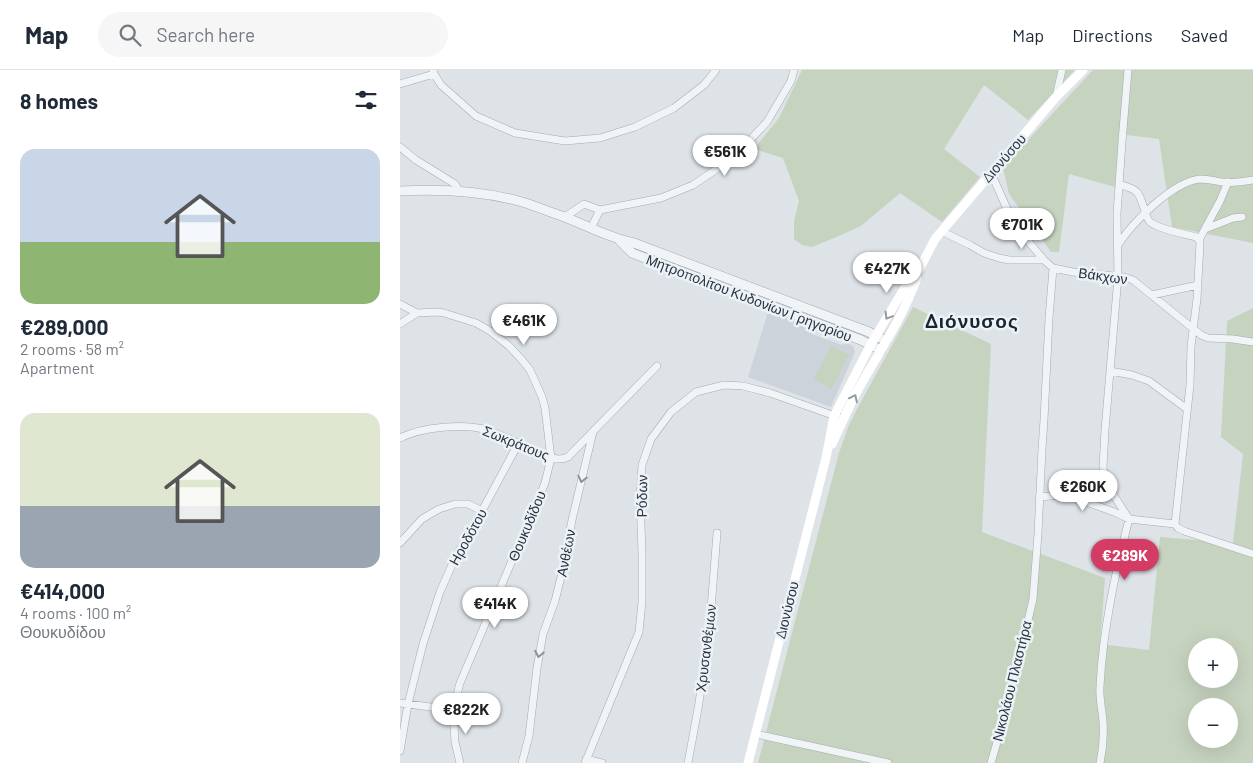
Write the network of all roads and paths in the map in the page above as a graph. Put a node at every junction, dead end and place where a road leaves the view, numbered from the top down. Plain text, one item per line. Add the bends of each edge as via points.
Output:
1 (716, 70) edge
2 (794, 70) edge
3 (1062, 70) edge
4 (1083, 70) edge
5 (1128, 70) edge
6 (433, 72) edge
7 (400, 84) edge
8 (1056, 97) junction
9 (400, 146) edge
10 (991, 173) junction
11 (1253, 180) edge
12 (1228, 182) junction
13 (1120, 185) junction
14 (400, 191) edge
15 (460, 192) junction
16 (600, 210) junction
17 (1146, 213) junction
18 (565, 217) junction
19 (1242, 217) dead end
20 (591, 228) junction
21 (1205, 229) junction
22 (941, 231) junction
23 (620, 240) junction
24 (1199, 240) junction
25 (1118, 246) junction
26 (1044, 260) junction
27 (920, 268) junction
28 (1053, 268) junction
29 (1118, 277) junction
30 (1198, 285) junction
31 (1152, 294) junction
32 (400, 304) edge
33 (417, 313) junction
34 (400, 324) edge
35 (1193, 330) junction
36 (876, 335) junction
37 (886, 341) junction
38 (1253, 342) edge
39 (871, 344) junction
40 (881, 350) junction
41 (657, 366) dead end
42 (1110, 371) junction
43 (1188, 409) junction
44 (834, 416) junction
45 (844, 418) junction
46 (593, 432) junction
47 (400, 438) edge
48 (518, 444) junction
49 (551, 458) junction
50 (826, 458) junction
51 (1040, 497) junction
52 (482, 511) junction
53 (1129, 519) junction
54 (1175, 524) junction
55 (717, 533) dead end
56 (400, 543) edge
57 (1253, 554) edge
58 (400, 703) edge
59 (408, 704) junction
60 (453, 710) junction
61 (756, 734) junction
62 (400, 751) edge
63 (586, 761) edge
64 (460, 763) edge
65 (522, 763) edge
66 (602, 763) edge
67 (688, 763) edge
68 (748, 763) edge
69 (888, 763) edge
70 (992, 763) edge
71 (1100, 763) edge

1 - 6 street via 704,85 674,108 635,127 600,138 566,141 516,133 476,116 441,85
2 - 16 street via 767,122 733,158 693,185 661,198
3 - 8 street, Διονύσου
4 - 8 main road, Διονύσου
5 - 13 street
6 - 7 street
8 - 10 main road, Διονύσου
9 - 15 street via 455,184
10 - 22 main road, Διονύσου
10 - 26 street via 1012,220
11 - 12 street
12 - 17 street via 1199,179 1180,185
12 - 21 street
13 - 17 street via 1134,188
13 - 25 street
14 - 15 street, Μητροπολίτου Κυδονίων Γρηγορίου
15 - 18 street, Μητροπολίτου Κυδονίων Γρηγορίου via 522,202
16 - 18 street via 584,204
16 - 20 street
17 - 24 street via 1155,225
17 - 25 street via 1130,227
18 - 20 street, Μητροπολίτου Κυδονίων Γρηγορίου
19 - 21 street
20 - 23 street, Μητροπολίτου Κυδονίων Γρηγορίου
21 - 24 street
22 - 26 street via 999,258
22 - 27 main road, Διονύσου
23 - 36 street, Μητροπολίτου Κυδονίων Γρηγορίου
23 - 39 street, Μητροπολίτου Κυδονίων Γρηγορίου via 632,253
24 - 30 street
25 - 29 street
26 - 28 street
27 -> 36 main road, Διονύσου
27 - 37 main road, Διονύσου via 910,298
28 - 29 street, Βάκχων
28 - 51 street, Νικολάου Πλαστήρα
29 - 31 street, Βάκχων via 1133,280
29 - 42 street
30 - 31 street
30 - 35 street
31 - 35 street, Βάκχων
32 - 33 street
33 - 34 street
33 - 49 street, Θουκυδίδου via 436,312 476,323 509,346 522,360 542,397
35 - 38 street, Βάκχων via 1208,338
35 - 43 street
36 - 37 street, Μητροπολίτου Κυδονίων Γρηγορίου
36 - 39 main road, Διονύσου
37 - 40 main road, Διονύσου
39 - 40 street, Μητροπολίτου Κυδονίων Γρηγορίου
39 - 44 main road, Διονύσου
45 -> 40 main road, Διονύσου
41 - 46 street
42 - 43 street via 1132,374 1149,381
42 - 53 street via 1104,473 1107,485
43 - 54 street
44 - 45 street, Ρόδων
44 - 50 main road, Διονύσου
44 - 63 street, Ρόδων via 770,393 724,385 696,392 671,412 651,439 642,465 639,632
45 - 50 main road, Διονύσου
46 - 49 street, Σωκράτους via 568,457
46 -> 65 street, Ανθέων via 562,573 543,634 529,736
47 - 48 street, Σωκράτους via 430,429 475,427
48 - 49 street, Σωκράτους
48 - 52 street, Ηροδότου
49 - 60 street, Θουκυδίδου via 545,483 460,683
50 - 61 main road, Διονύσου
51 - 53 street via 1073,497
51 - 70 street, Νικολάου Πλαστήρα via 1033,599
52 - 56 street via 468,504 439,508
52 - 59 street, Ηροδότου via 440,592
53 - 54 street
53 - 71 street via 1110,600 1104,648 1100,689 1103,749
54 - 57 street via 1178,528
55 - 67 street, Χρυσανθέμων via 699,703
58 - 59 street
59 - 60 street
59 - 62 street, Ηροδότου
60 - 64 street, Θουκυδίδου
61 - 68 main road, Διονύσου
61 - 69 street
63 - 66 street

